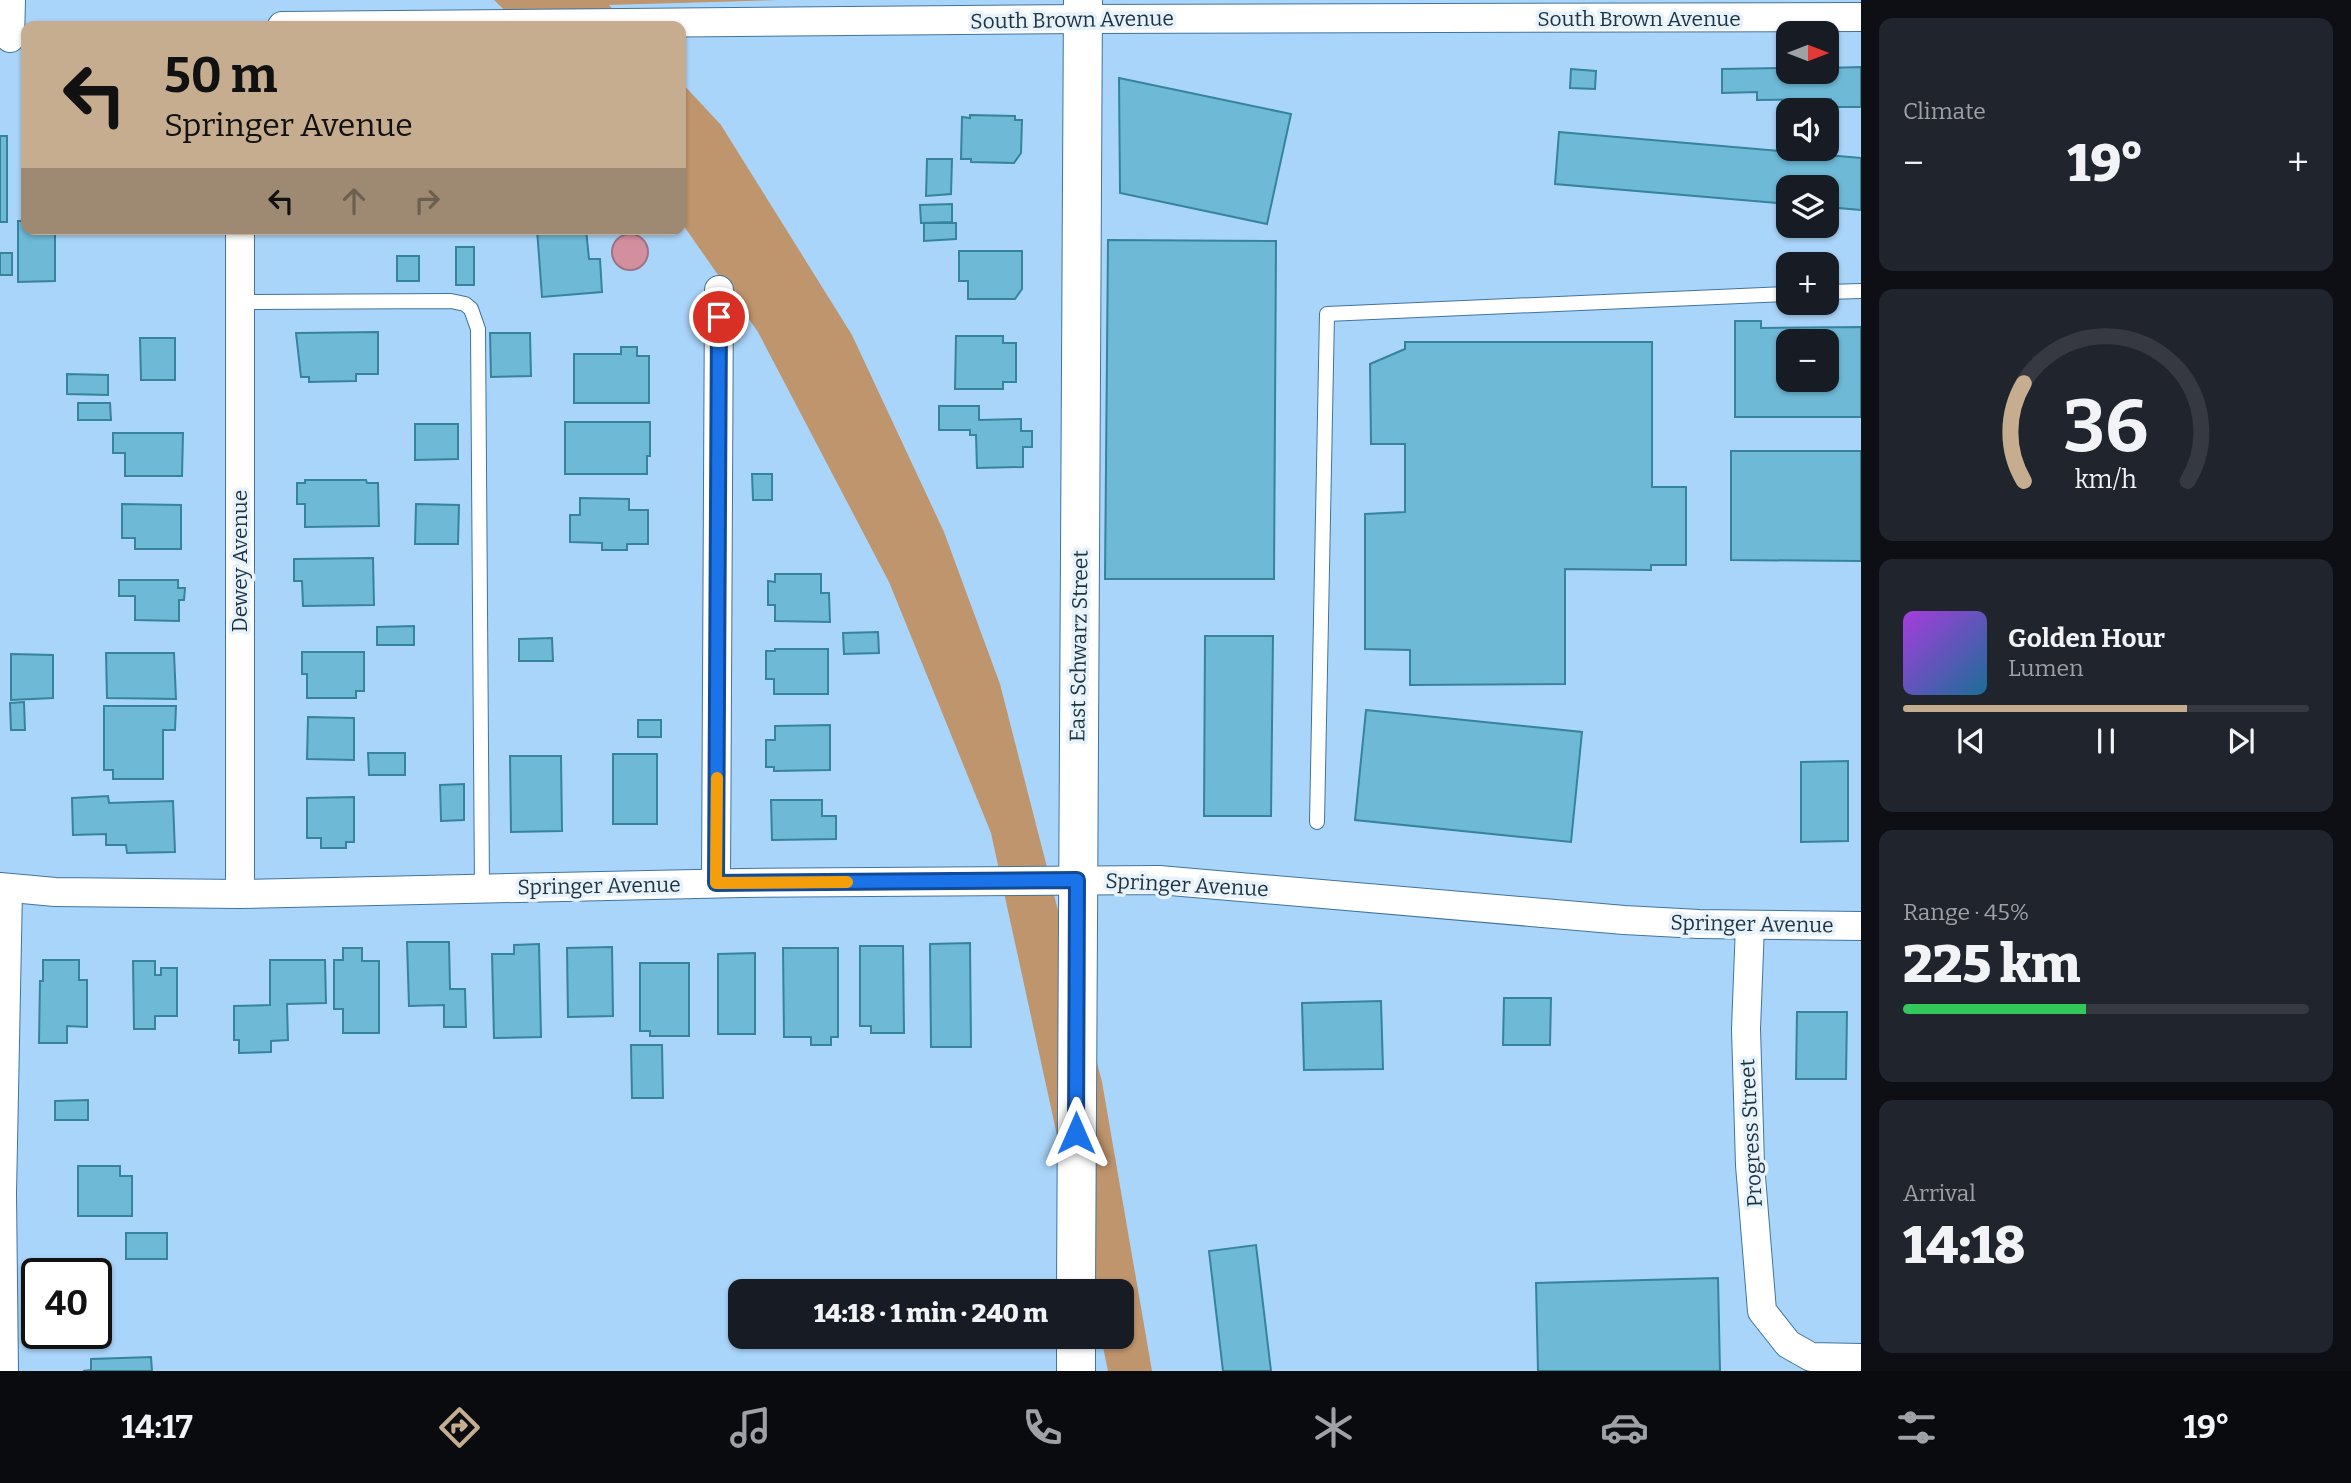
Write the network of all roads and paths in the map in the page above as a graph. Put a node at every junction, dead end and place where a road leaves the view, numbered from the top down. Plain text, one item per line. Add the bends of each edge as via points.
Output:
1 (11, 0) edge
2 (1084, 9) edge
3 (1626, 10) edge
4 (1861, 18) edge
5 (518, 21) edge
6 (12, 39) edge
7 (240, 235) edge
8 (719, 290) dead end
9 (1861, 291) edge
10 (1839, 292) edge
11 (1776, 295) edge
12 (240, 302) junction
13 (1317, 822) dead end
14 (1077, 880) junction
15 (716, 883) junction
16 (4, 888) edge
17 (482, 889) junction
18 (240, 894) junction
19 (1749, 925) junction
20 (1861, 926) edge
21 (1076, 1279) edge
22 (1076, 1349) edge
23 (1861, 1358) edge
24 (4, 1371) edge
25 (1076, 1371) edge

1 - 6 street
2 - 3 street, South Brown Avenue
2 - 5 street, South Brown Avenue
2 - 14 street, East Schwarz Street
3 - 4 street, South Brown Avenue
7 - 12 street, Dewey Avenue
8 - 15 street
9 - 10 lane
11 - 13 lane via 1327,314
12 - 17 lane via 451,301 465,304 475,318
12 - 18 street, Dewey Avenue
14 - 15 street, Springer Avenue
14 - 19 street, Springer Avenue via 1159,880 1504,911
14 - 21 street, East Schwarz Street
15 - 17 street, Springer Avenue
16 - 18 street, Springer Avenue
16 - 24 street
17 - 18 street, Springer Avenue
19 - 20 street, Springer Avenue
19 - 23 street, Progress Street via 1750,1165 1762,1311 1788,1344 1811,1357
22 - 25 street

